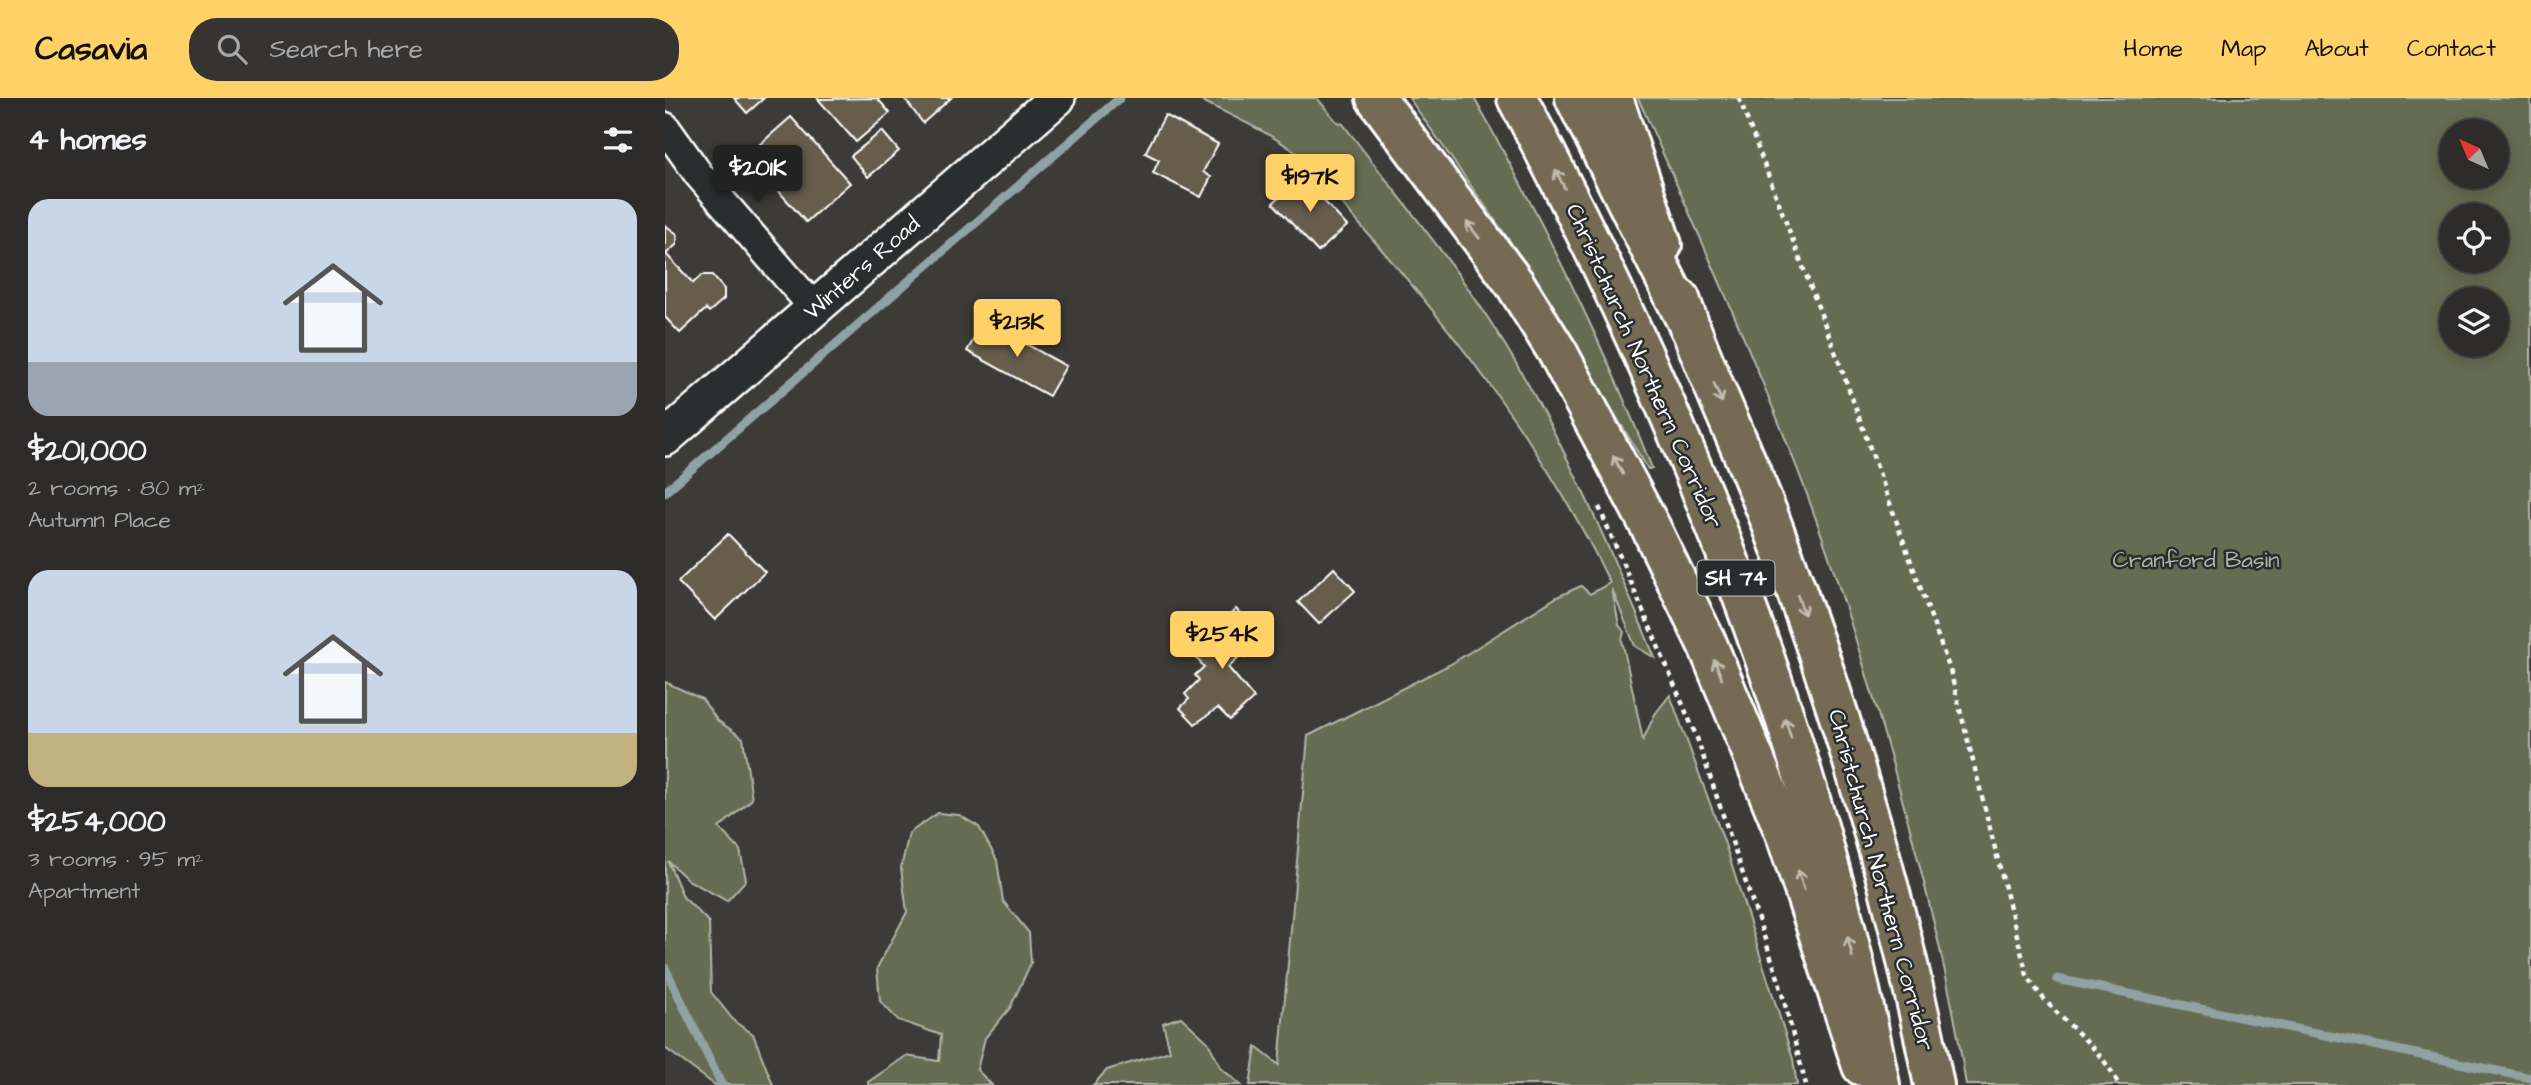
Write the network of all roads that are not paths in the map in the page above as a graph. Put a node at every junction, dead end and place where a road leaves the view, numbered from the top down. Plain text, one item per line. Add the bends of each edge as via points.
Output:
1 (1057, 98) edge
2 (1375, 98) edge
3 (1517, 98) edge
4 (1575, 98) edge
5 (1613, 98) edge
6 (665, 127) edge
7 (815, 309) junction
8 (1691, 331) junction
9 (665, 438) edge
10 (1868, 1085) edge
11 (1880, 1085) edge
12 (1934, 1085) edge

1 - 7 street, Winters Road
10 -> 2 highway via 1787,838 1708,646 1651,528 1558,353 1515,284
11 -> 3 highway, Christchurch Northern Corridor / SH 74 via 1825,853 1748,609 1638,339
4 - 8 highway, Christchurch Northern Corridor
5 - 8 highway
6 - 7 street via 699,175
7 - 9 street, Winters Road
8 -> 12 highway, Christchurch Northern Corridor via 1773,528 1822,662 1878,850

